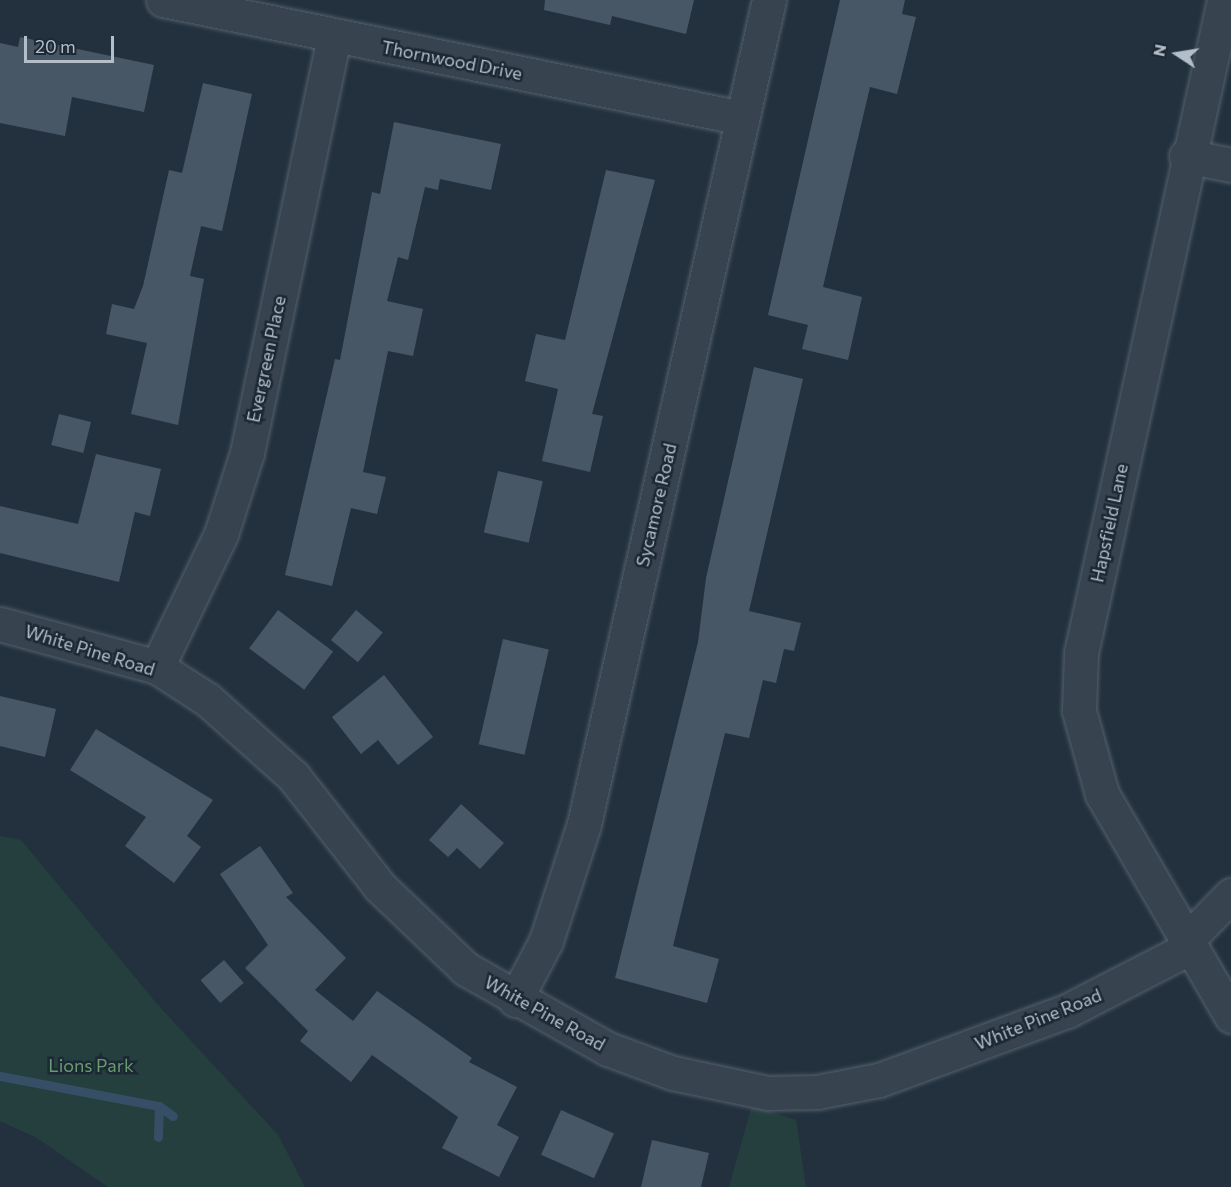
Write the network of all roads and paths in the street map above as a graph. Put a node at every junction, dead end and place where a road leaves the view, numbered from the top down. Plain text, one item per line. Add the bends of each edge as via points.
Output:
1 (163, 0) edge
2 (769, 0) edge
3 (1224, 0) edge
4 (334, 37) junction
5 (742, 118) junction
6 (1186, 156) junction
7 (1231, 165) edge
8 (0, 624) edge
9 (157, 667) junction
10 (1231, 895) edge
11 (1187, 945) junction
12 (515, 1000) junction
13 (1231, 1016) edge

1 - 4 street, Thornwood Drive
2 - 5 street, Sycamore Road
3 - 6 street, Hapsfield Lane
4 - 5 street, Thornwood Drive
4 - 9 street, Evergreen Place via 247,453 221,534
5 - 12 street, Sycamore Road via 584,824 546,941
6 - 7 street
6 - 11 street, Hapsfield Lane via 1081,653 1078,711 1102,794
8 - 9 street, White Pine Road
9 - 12 street, White Pine Road via 254,737 293,776 424,934
10 - 11 street, White Pine Road
11 - 12 street, White Pine Road via 1067,1011 879,1080 817,1092 767,1092 673,1073 608,1049
11 - 13 street, Hapsfield Lane

